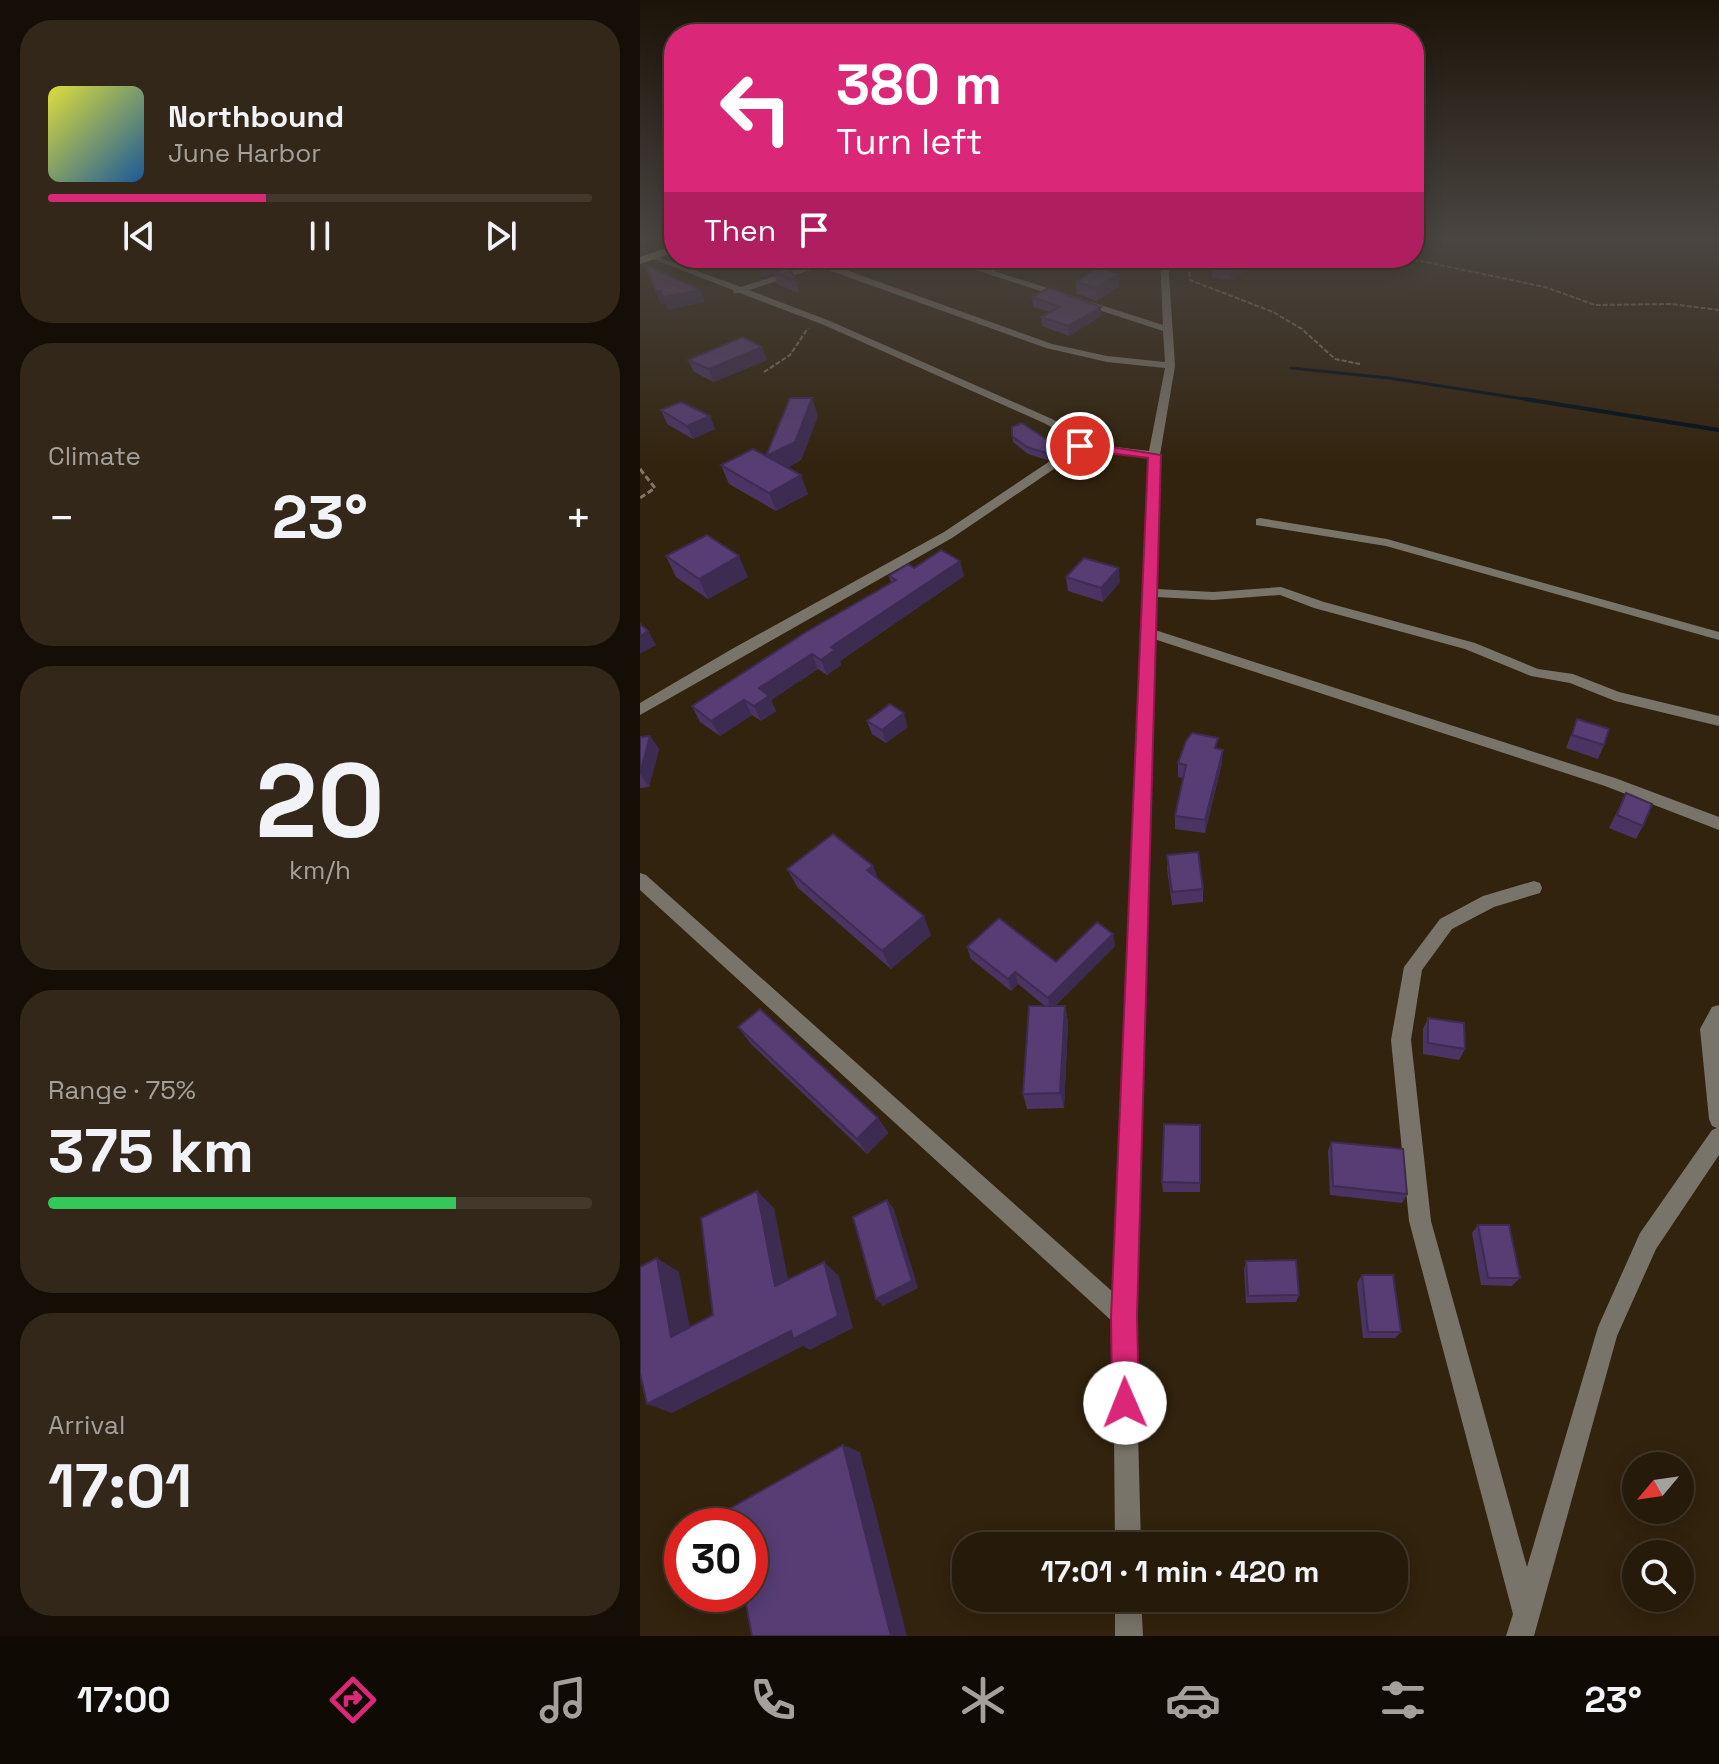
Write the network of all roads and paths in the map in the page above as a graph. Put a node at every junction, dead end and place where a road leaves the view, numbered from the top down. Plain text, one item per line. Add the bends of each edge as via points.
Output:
1 (800, 313) edge
2 (957, 313) edge
3 (1118, 313) edge
4 (1166, 313) edge
5 (1275, 313) edge
6 (819, 320) junction
7 (1167, 329) junction
8 (1360, 364) dead end
9 (1170, 366) junction
10 (764, 372) dead end
11 (1080, 446) junction
12 (1154, 455) junction
13 (640, 469) edge
14 (640, 498) edge
15 (1260, 522) dead end
16 (1150, 593) junction
17 (1150, 633) junction
18 (1719, 636) edge
19 (640, 710) edge
20 (1719, 721) edge
21 (1719, 824) edge
22 (640, 880) edge
23 (1534, 888) dead end
24 (1719, 1013) edge
25 (1719, 1119) edge
26 (1719, 1137) edge
27 (1124, 1317) junction
28 (1128, 1532) edge
29 (1128, 1612) edge
30 (1524, 1626) edge
31 (1129, 1636) edge

1 - 6 street
2 - 9 street via 1049,346
3 - 7 street
4 - 7 street
5 - 8 path via 1335,359
6 - 10 path via 810,325 792,355
6 - 11 street via 1048,421 1070,433
7 - 9 street
9 - 12 street
11 - 12 street
11 - 19 street via 948,535
12 - 16 street
13 - 14 path via 655,488
15 - 18 street via 1387,543
16 - 17 street
16 - 20 street via 1281,591 1470,646 1536,673
17 - 21 street via 1610,782
17 - 27 street
22 - 27 street
23 - 30 street via 1489,901 1446,924 1413,967 1401,1040 1420,1221
24 - 25 street via 1709,1029
26 - 30 street via 1648,1241 1606,1335
27 - 28 street
29 - 31 street

